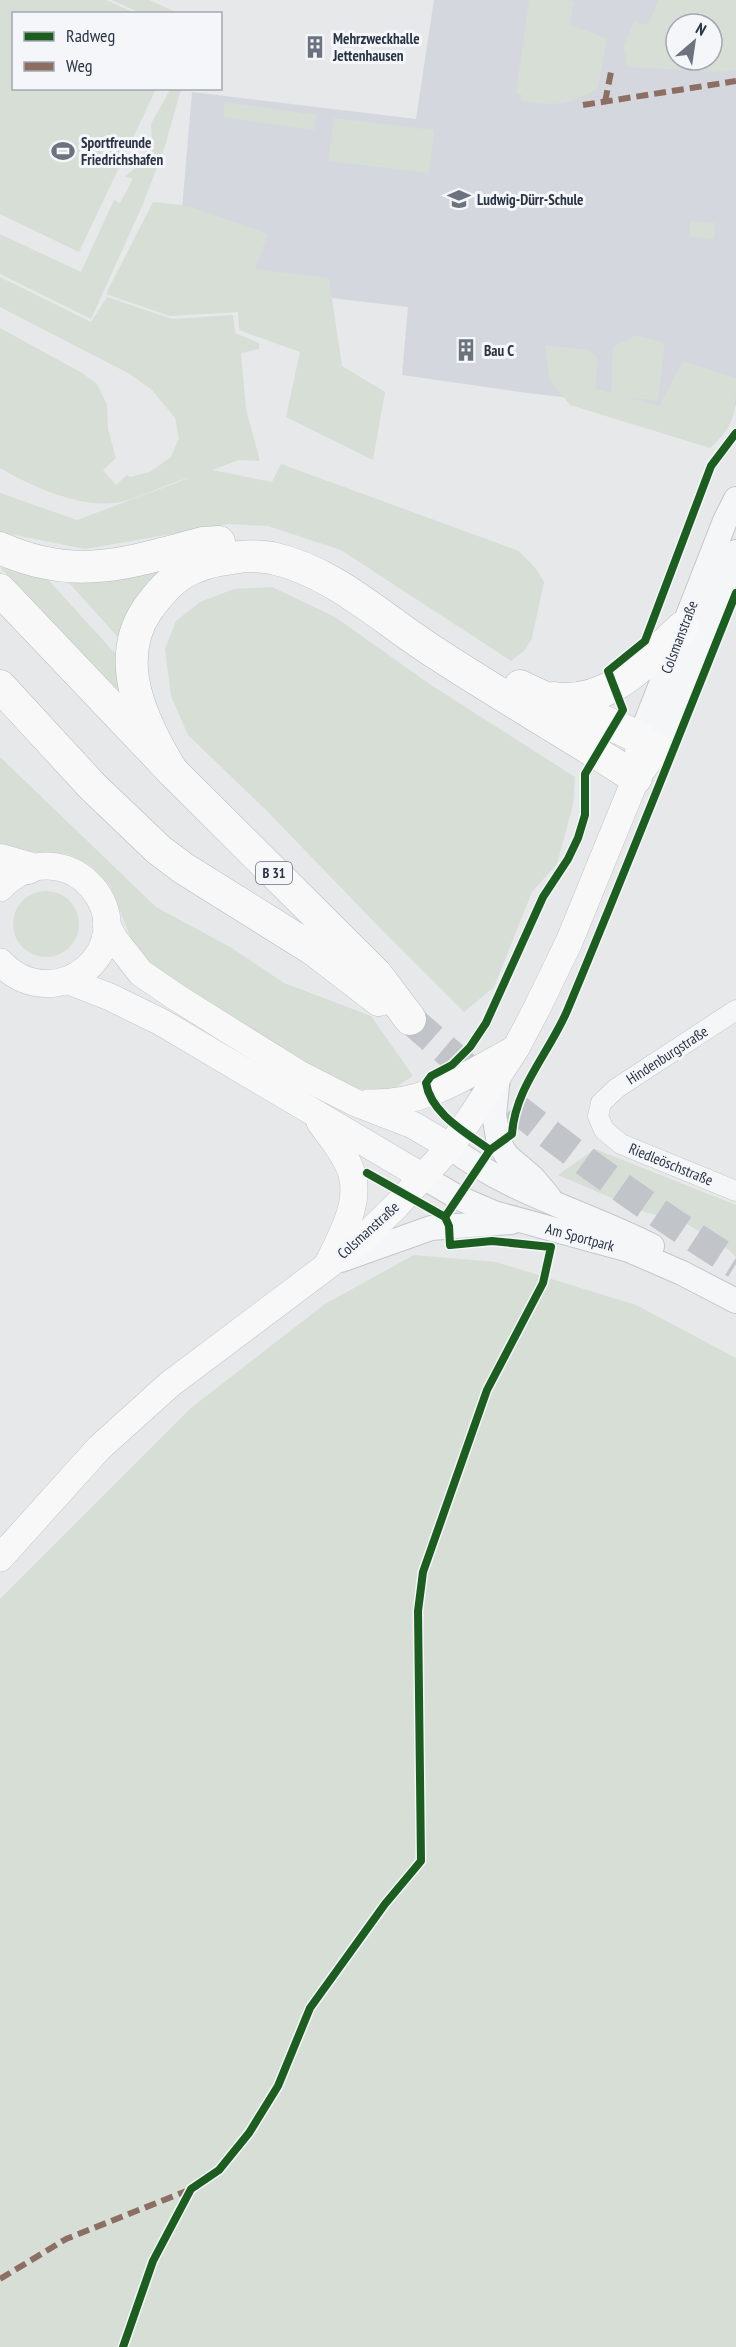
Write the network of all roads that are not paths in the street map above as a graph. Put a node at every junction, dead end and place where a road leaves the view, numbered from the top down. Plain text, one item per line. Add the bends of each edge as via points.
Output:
1 (736, 499) edge
2 (0, 548) edge
3 (736, 552) edge
4 (0, 590) edge
5 (683, 627) junction
6 (0, 686) edge
7 (539, 696) junction
8 (649, 743) junction
9 (172, 771) junction
10 (636, 778) junction
11 (14, 864) edge
12 (0, 888) edge
13 (106, 924) junction
14 (0, 962) edge
15 (69, 981) junction
16 (736, 1010) edge
17 (516, 1048) junction
18 (498, 1076) junction
19 (356, 1103) junction
20 (601, 1103) joint
21 (315, 1114) junction
22 (450, 1147) junction
23 (423, 1177) junction
24 (736, 1191) edge
25 (556, 1206) junction
26 (523, 1221) junction
27 (328, 1265) junction
28 (736, 1299) edge
29 (0, 1558) edge

1 - 5 street, Colsmanstraße
2 - 7 highway via 64,567 101,567 203,543 252,540 282,545 317,556 477,661
3 - 8 street, Colsmanstraße via 668,731
4 - 9 highway, B 31
5 - 7 highway via 634,672 601,693 569,700
5 - 8 street, Colsmanstraße
6 - 9 highway, B 31 via 92,786 159,850 314,950 410,1019 376,974
7 - 8 highway via 615,725
8 - 10 main road, Colsmanstraße
9 - 10 highway via 137,702 132,660 135,638 144,614 177,576 196,564 241,556 292,564 354,595 423,645
10 - 17 main road, Colsmanstraße via 569,942
11 - 12 main road via 13,876
11 - 13 main road via 74,872 98,894
13 - 15 main road via 97,958
13 - 19 main road via 141,973 299,1074
14 - 15 main road via 25,980 40,984
15 - 21 main road via 161,1022
16 - 20 street, Hindenburgstraße via 663,1056
17 - 18 main road, Colsmanstraße
17 - 19 main road via 428,1095 403,1102
18 - 22 main road, Colsmanstraße
18 - 25 street via 494,1115 499,1143
19 - 22 main road via 413,1125
20 - 24 street, Riedleöschstraße via 598,1116 604,1130 621,1144
21 - 23 main road
21 - 27 main road via 349,1165 356,1191
22 - 23 main road, Colsmanstraße
22 - 25 street, Am Sportpark via 487,1173
23 - 26 street, Am Sportpark via 459,1198
23 - 27 main road, Colsmanstraße via 359,1242
25 - 28 street, Am Sportpark via 660,1249
26 - 27 street via 431,1228
26 - 28 street, Am Sportpark via 628,1250
27 - 29 main road, Colsmanstraße via 170,1384 99,1448

